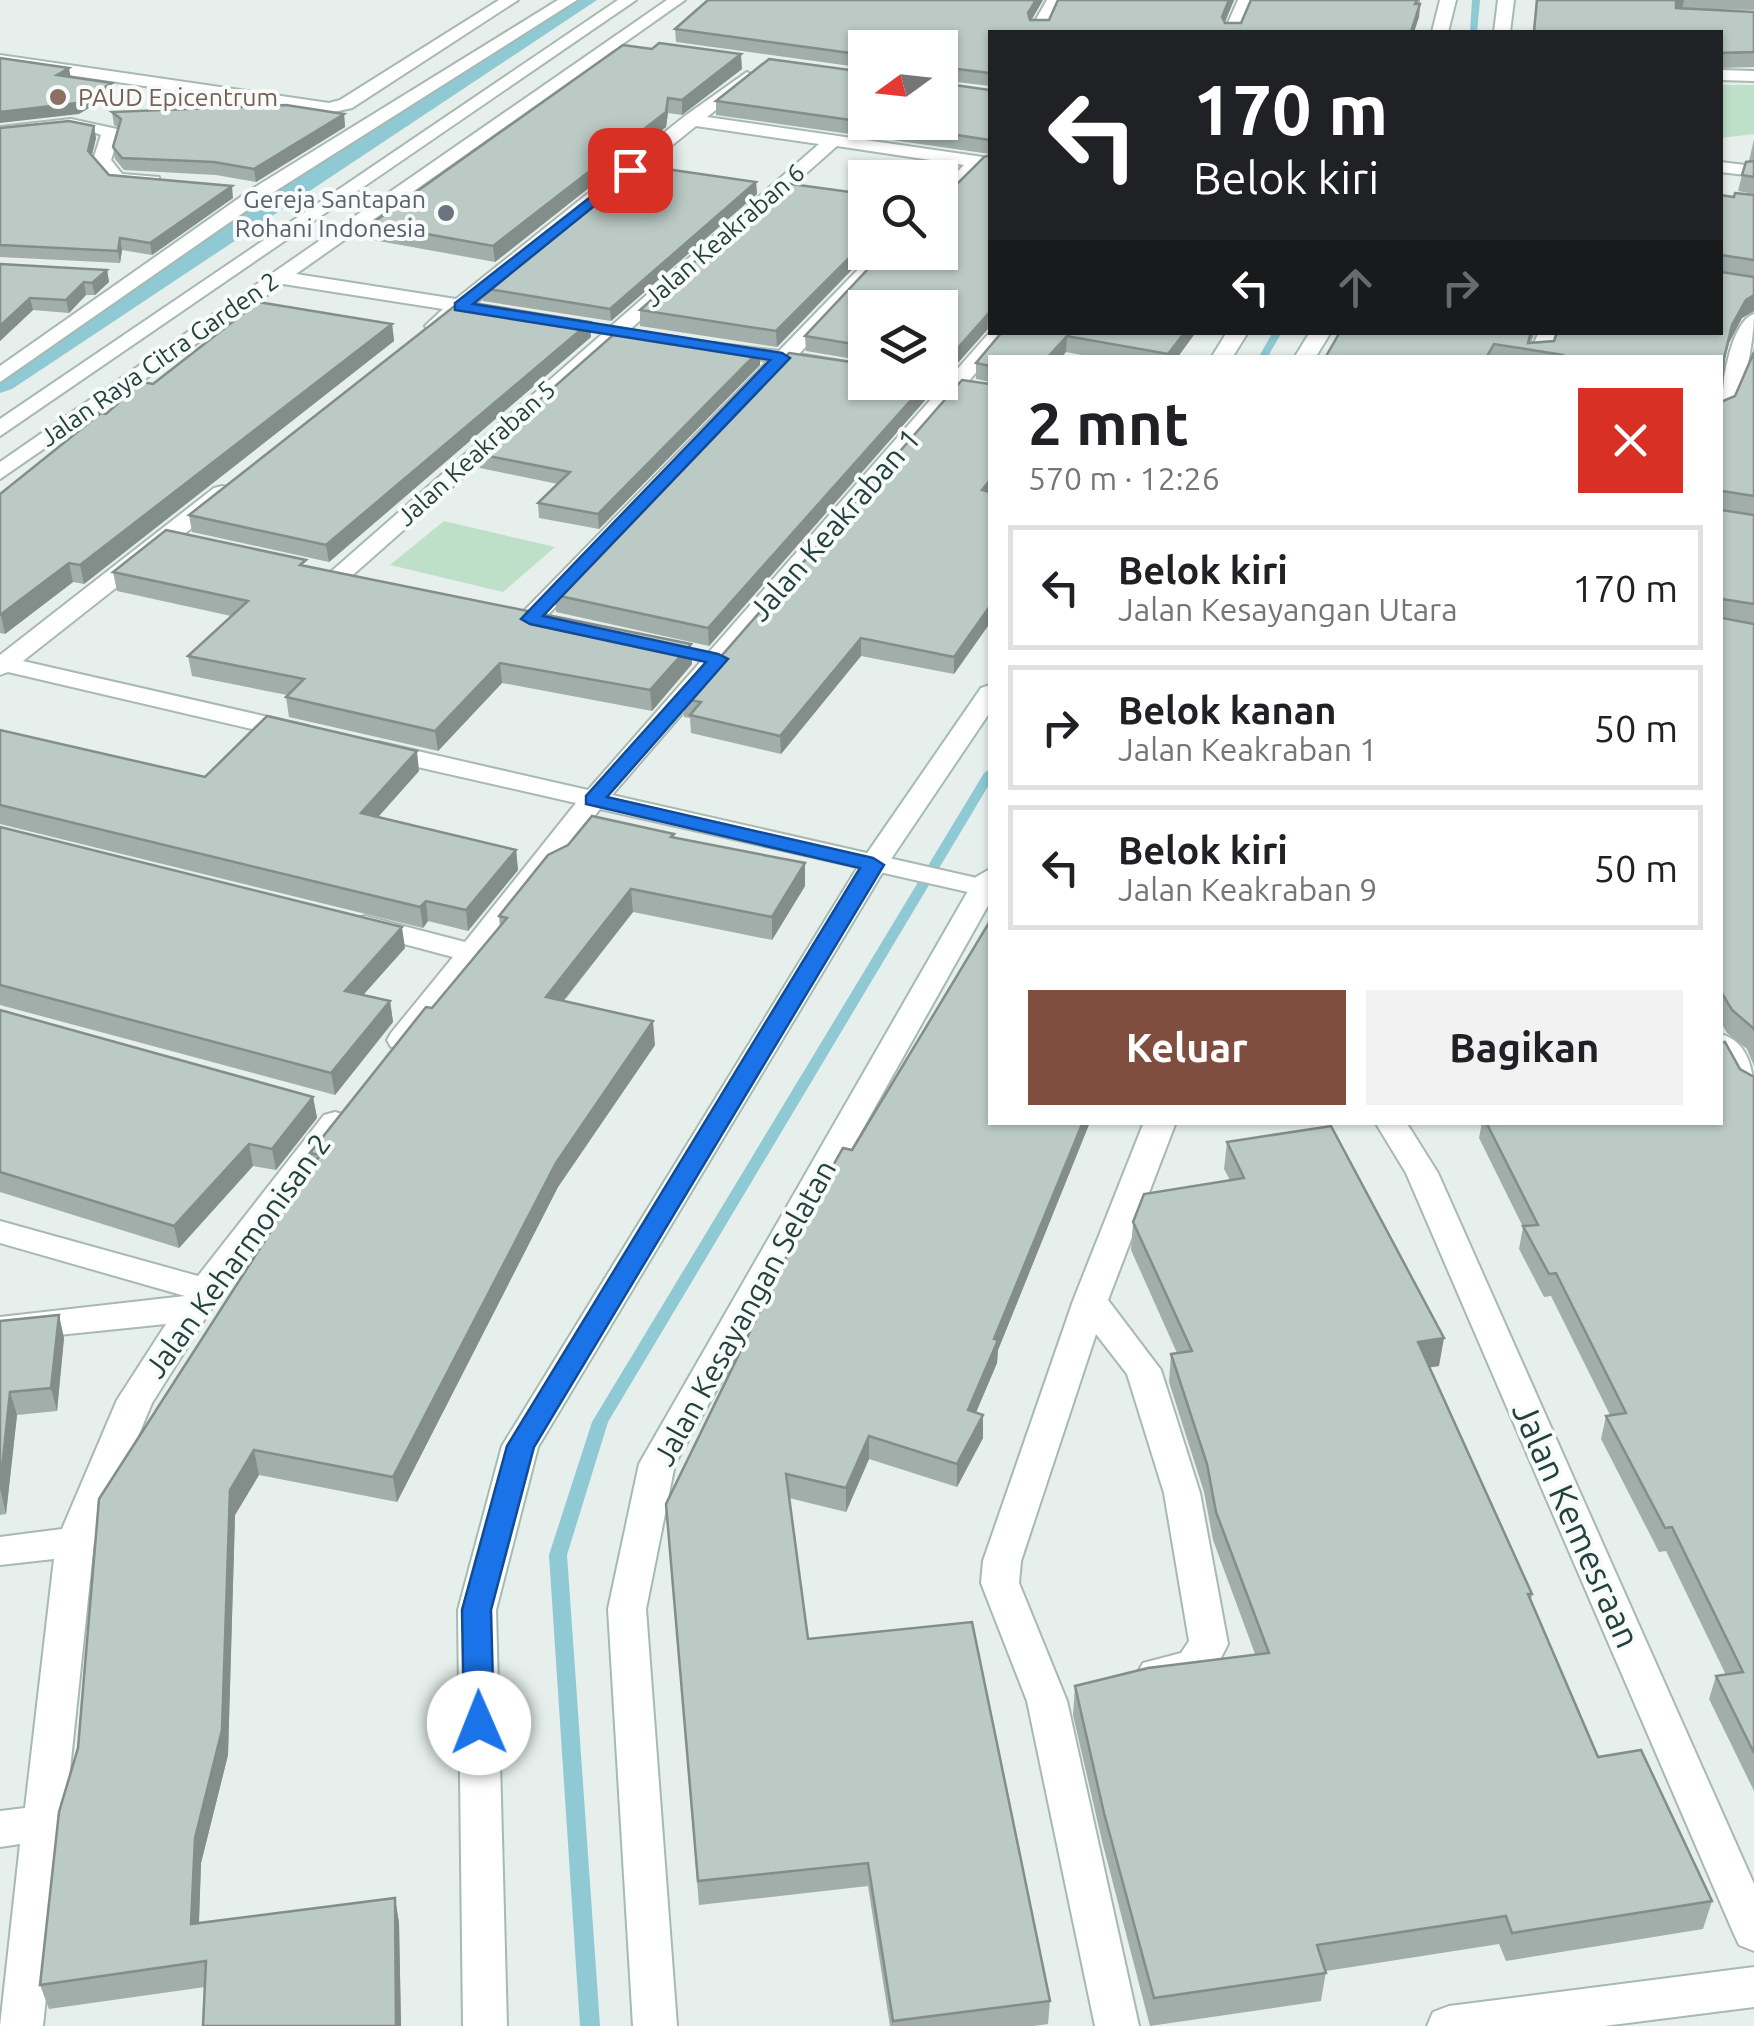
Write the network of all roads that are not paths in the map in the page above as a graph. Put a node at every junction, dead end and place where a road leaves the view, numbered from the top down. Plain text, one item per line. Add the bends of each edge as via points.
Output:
1 (510, 0) edge
2 (568, 0) edge
3 (628, 0) edge
4 (677, 0) edge
5 (1055, 0) edge
6 (1246, 0) edge
7 (1448, 0) edge
8 (1506, 0) edge
9 (1038, 28) edge
10 (1233, 30) edge
11 (1440, 30) edge
12 (1502, 30) edge
13 (614, 42) junction
14 (651, 47) edge
15 (0, 60) edge
16 (756, 62) edge
17 (1723, 75) edge
18 (1754, 76) edge
19 (691, 120) junction
20 (0, 132) edge
21 (834, 140) junction
22 (984, 162) edge
23 (1723, 167) edge
24 (1754, 171) edge
25 (176, 183) edge
26 (958, 183) edge
27 (230, 188) edge
28 (259, 193) junction
29 (328, 204) junction
30 (868, 270) edge
31 (276, 277) junction
32 (461, 306) junction
33 (499, 312) edge
34 (1754, 320) edge
35 (605, 329) junction
36 (998, 335) edge
37 (652, 336) edge
38 (411, 345) edge
39 (708, 346) edge
40 (782, 358) junction
41 (848, 368) edge
42 (0, 376) edge
43 (958, 383) edge
44 (0, 394) edge
45 (943, 400) edge
46 (34, 401) junction
47 (1723, 404) edge
48 (0, 429) edge
49 (0, 472) edge
50 (243, 477) edge
51 (166, 537) junction
52 (204, 546) edge
53 (376, 584) edge
54 (568, 627) edge
55 (681, 651) edge
56 (718, 659) junction
57 (1, 664) edge
58 (988, 696) edge
59 (593, 800) junction
60 (876, 866) junction
61 (986, 886) edge
62 (341, 920) edge
63 (474, 952) junction
64 (1723, 1047) edge
65 (379, 1068) edge
66 (1754, 1088) edge
67 (305, 1101) edge
68 (1159, 1125) edge
69 (1392, 1125) edge
70 (0, 1232) edge
71 (200, 1299) junction
72 (1090, 1301) junction
73 (0, 1328) edge
74 (75, 1542) junction
75 (0, 1550) edge
76 (1120, 1683) edge
77 (43, 1824) junction
78 (0, 1829) edge
79 (1754, 1932) edge
80 (1754, 1987) edge
81 (21, 2026) edge
82 (485, 2026) edge
83 (655, 2026) edge
84 (1118, 2026) edge
85 (1449, 2026) edge

1 - 15 street via 346,104 329,108
2 - 28 street
3 - 29 street
4 - 13 street, Jalan Raya Citra Garden 2
5 - 9 street
6 - 10 street
7 - 11 street
8 - 12 street
13 - 14 street
13 - 31 street, Jalan Raya Citra Garden 2
16 - 19 street
17 - 18 street
19 - 21 street
19 - 32 street
20 - 25 street via 98,126 111,133 102,160 117,179
21 - 22 street
21 - 35 street, Jalan Keakraban 6
22 - 26 street
23 - 24 lane
27 - 28 street
28 - 29 street
28 - 42 street via 129,274
29 - 46 street
30 - 40 street
31 - 32 street
31 - 49 street, Jalan Raya Citra Garden 2
32 - 33 street
32 - 38 street
34 - 47 street
35 - 37 street
35 - 53 street, Jalan Keakraban 5 via 328,574
36 - 43 street, Jalan Keakraban 1
39 - 40 street
40 - 41 street
40 - 54 street via 521,617
44 - 46 street
45 - 56 street, Jalan Keakraban 1
46 - 48 street
50 - 51 street
51 - 52 street
51 - 57 street
55 - 56 street
56 - 59 street, Jalan Keakraban 1
57 - 59 street
58 - 60 street
59 - 60 street
59 - 63 street
60 - 61 street
60 - 82 street via 520,1446 477,1610
61 - 83 street, Jalan Kesayangan Selatan via 657,1464 627,1609
62 - 63 street
63 - 65 street
64 - 66 street
67 - 71 street, Jalan Keharmonisan 2 via 349,1104
68 - 72 street
69 - 79 street, Jalan Kemesraan via 1422,1173
70 - 71 street
71 - 73 street
71 - 74 street, Jalan Keharmonisan 2 via 135,1400
72 - 76 street via 1142,1370 1182,1493 1208,1644 1193,1666
72 - 84 street via 1000,1584 1065,1696
74 - 75 street
74 - 77 street, Jalan Keharmonisan 2
77 - 78 street
77 - 81 street, Jalan Keharmonisan 2
80 - 85 street

